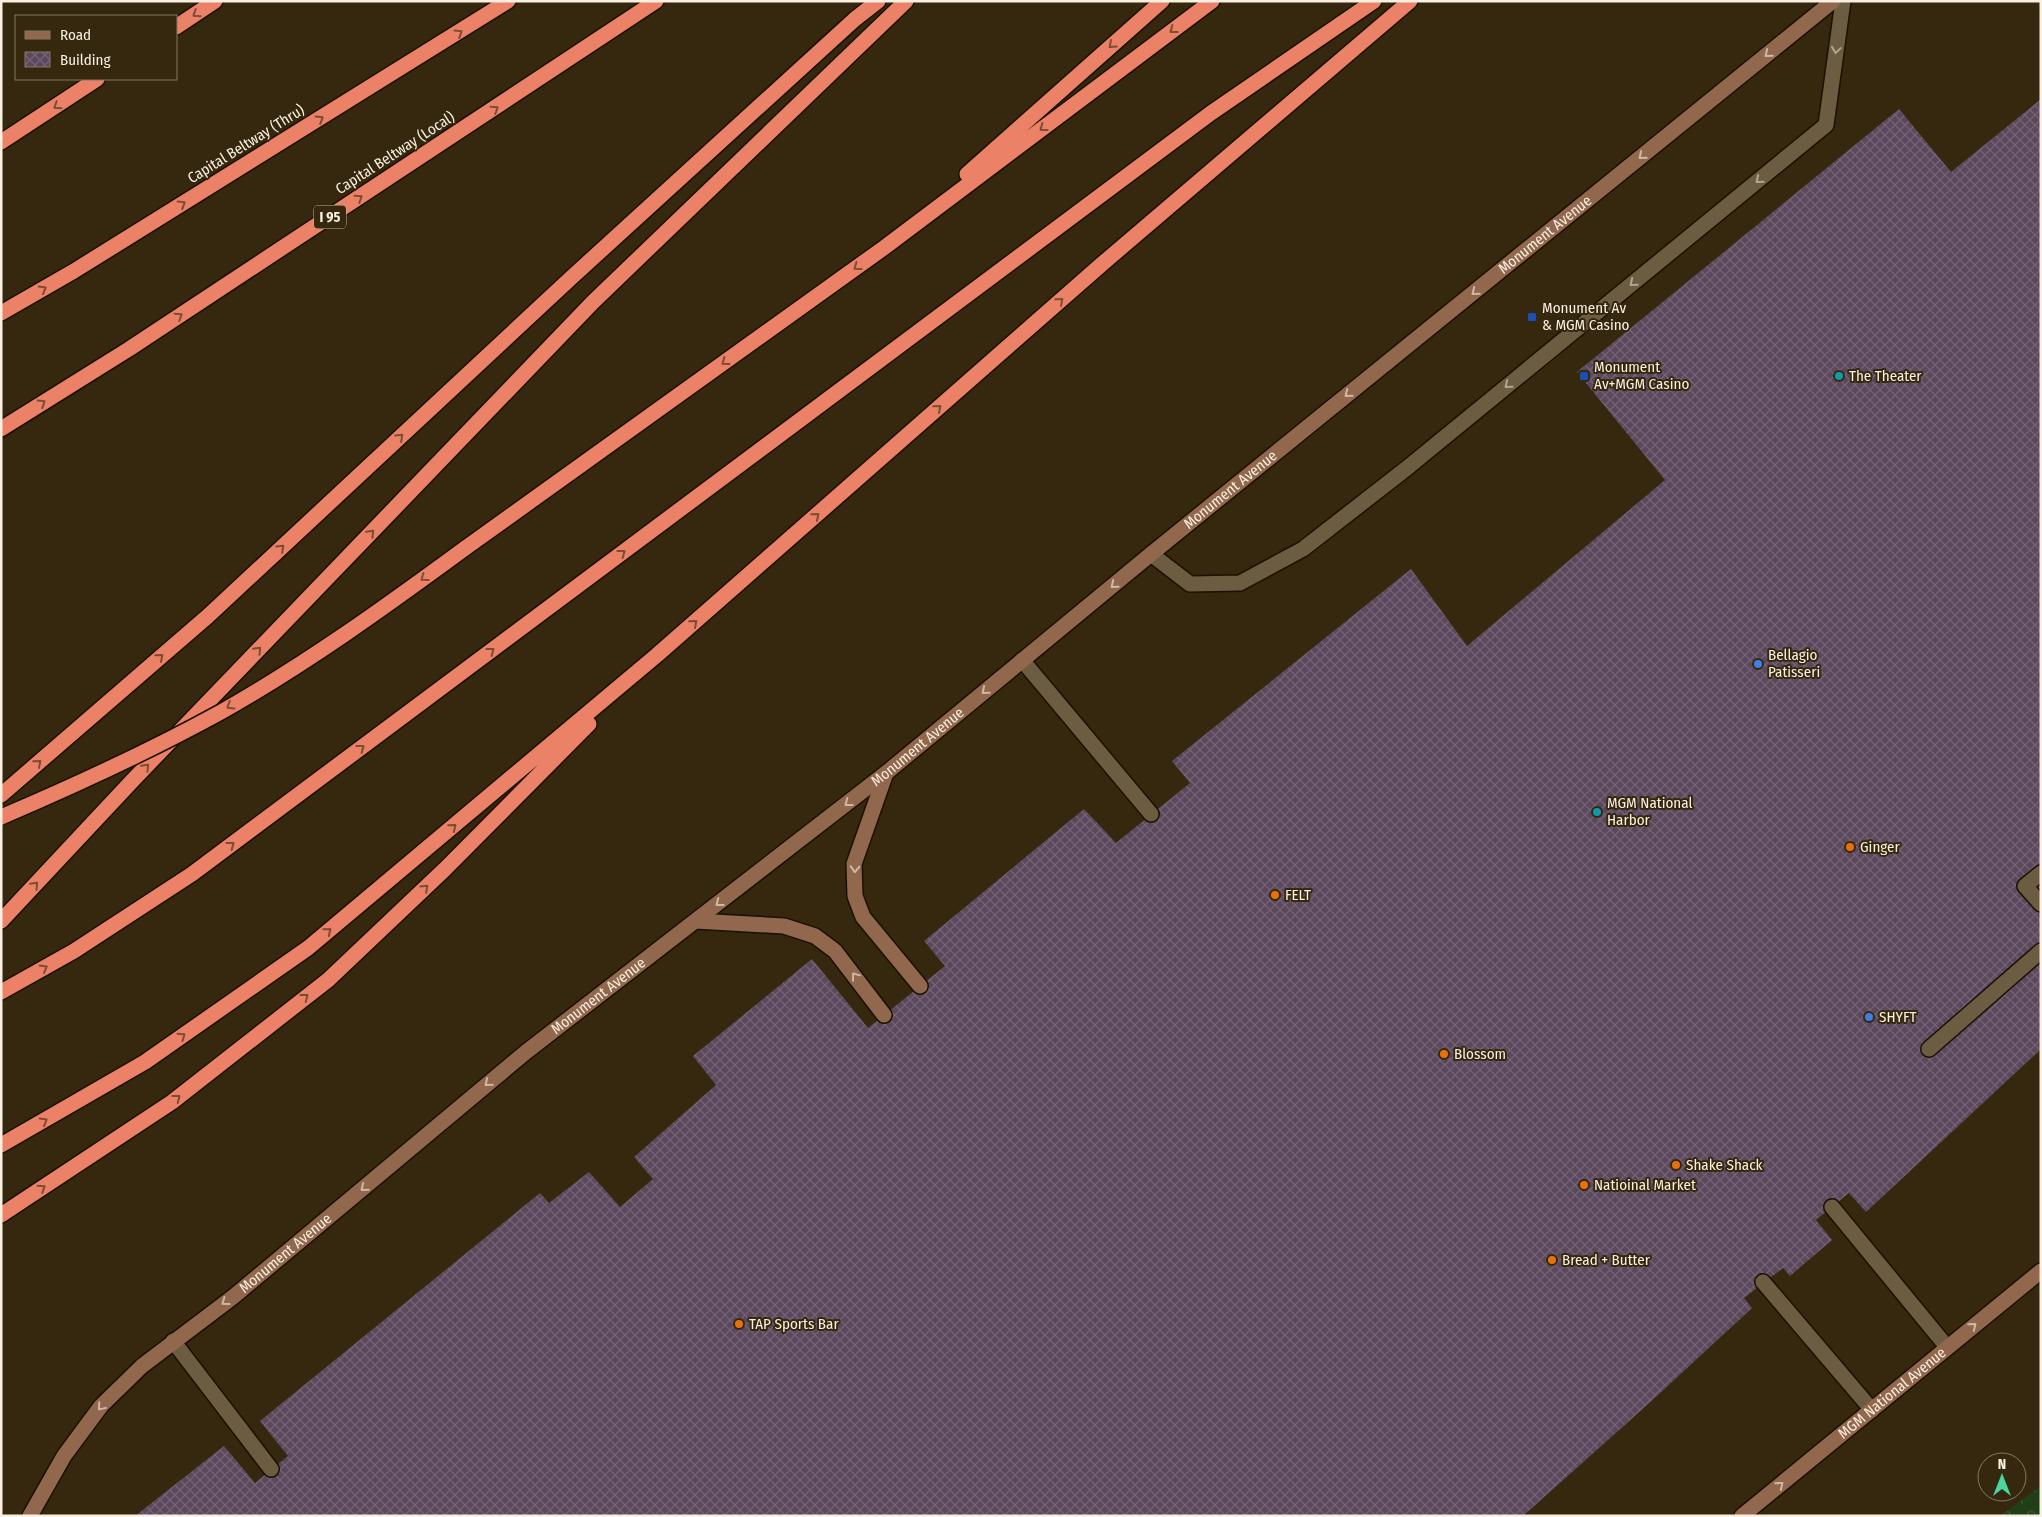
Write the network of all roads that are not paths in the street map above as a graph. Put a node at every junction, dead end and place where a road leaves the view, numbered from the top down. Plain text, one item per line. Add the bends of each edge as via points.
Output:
1 (216, 1) edge
2 (508, 1) edge
3 (656, 1) edge
4 (878, 1) edge
5 (906, 1) edge
6 (1162, 1) edge
7 (1212, 1) edge
8 (1374, 1) edge
9 (1410, 1) edge
10 (1833, 1) edge
11 (1843, 1) edge
12 (178, 26) edge
13 (96, 80) edge
14 (1, 142) edge
15 (885, 247) junction
16 (1, 313) edge
17 (1, 429) edge
18 (1151, 554) junction
19 (657, 655) junction
20 (1022, 660) junction
21 (886, 774) junction
22 (1, 796) edge
23 (1151, 814) dead end
24 (1, 817) edge
25 (2041, 873) edge
26 (2041, 904) edge
27 (1, 921) edge
28 (696, 921) junction
29 (2041, 951) edge
30 (920, 986) dead end
31 (1, 992) edge
32 (884, 1015) dead end
33 (1929, 1049) dead end
34 (1, 1145) edge
35 (1832, 1207) dead end
36 (1, 1215) edge
37 (2041, 1271) edge
38 (1763, 1282) dead end
39 (173, 1341) junction
40 (1947, 1347) junction
41 (1872, 1410) junction
42 (272, 1469) dead end
43 (30, 1516) edge
44 (1742, 1516) edge

1 -> 12 highway
16 -> 2 highway, Capital Beltway (Thru)
17 -> 3 highway, Capital Beltway (Local) / I 95
22 -> 4 highway via 208,616 572,277
27 -> 5 highway via 593,302
6 -> 15 highway
7 -> 15 highway
31 -> 8 highway via 74,950 192,874 1203,119
19 -> 9 highway via 1102,264
10 -> 18 main road, Monument Avenue
11 -> 18 lane via 1826,125 1407,468 1303,549 1240,583 1190,584
13 -> 14 highway
15 -> 24 highway, bridge via 357,627 221,712 85,781
18 -> 20 main road, Monument Avenue
34 -> 19 highway via 145,1062 308,948
36 -> 19 highway via 172,1102 328,980 445,869
20 -> 21 main road, Monument Avenue
20 - 23 lane
21 -> 28 main road, Monument Avenue
21 -> 30 main road via 854,864 855,896 863,917
25 - 26 lane via 2025,886
32 -> 28 main road via 836,950 815,936 784,926
28 -> 39 main road, Monument Avenue via 526,1052 233,1297
29 - 33 lane
35 - 40 lane
40 -> 37 main road, MGM National Avenue
38 - 41 lane
39 - 42 lane
39 -> 43 main road, Monument Avenue via 101,1406 64,1456
40 - 41 main road, MGM National Avenue
44 -> 41 main road, MGM National Avenue

